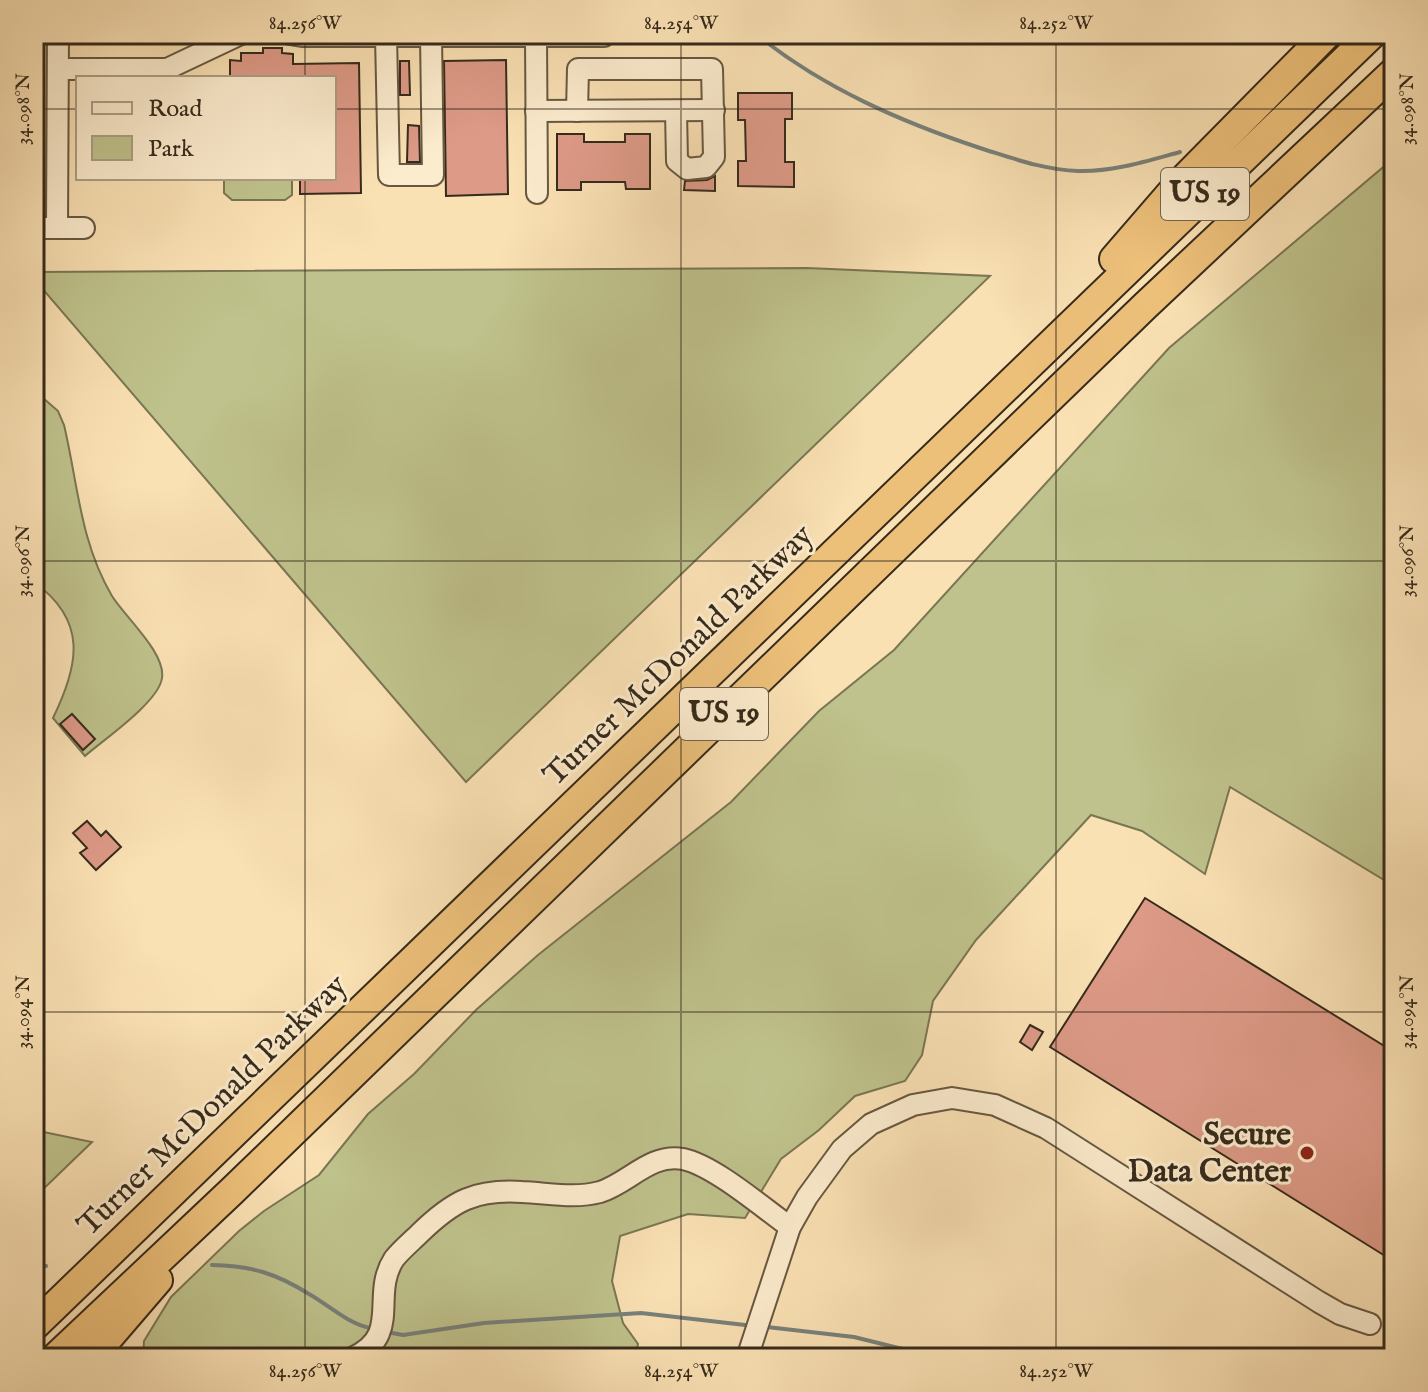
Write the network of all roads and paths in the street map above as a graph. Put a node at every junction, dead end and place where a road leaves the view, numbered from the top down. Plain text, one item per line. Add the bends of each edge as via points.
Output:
1 (58, 34) edge
2 (241, 34) edge
3 (290, 34) edge
4 (1327, 34) edge
5 (1372, 34) edge
6 (355, 35) edge
7 (596, 35) edge
8 (386, 36) junction
9 (431, 36) junction
10 (536, 36) junction
11 (58, 69) junction
12 (1394, 72) edge
13 (118, 74) edge
14 (1394, 80) edge
15 (714, 110) junction
16 (536, 111) junction
17 (577, 111) junction
18 (676, 111) junction
19 (1305, 155) junction
20 (68, 169) edge
21 (537, 193) dead end
22 (34, 228) edge
23 (57, 228) junction
24 (84, 228) dead end
25 (1038, 353) junction
26 (232, 1191) junction
27 (790, 1227) junction
28 (1370, 1324) dead end
29 (34, 1326) edge
30 (55, 1358) edge
31 (91, 1358) edge
32 (352, 1358) edge
33 (747, 1358) edge

1 - 11 street
2 - 13 street via 167,69
3 - 6 street
4 - 25 highway via 1178,185
5 - 25 highway, Turner McDonald Parkway / US 19
6 - 8 street
7 - 10 street
8 - 9 street
8 - 9 street via 389,175 433,175
9 - 10 street
10 - 16 street
11 - 13 street
11 - 20 street
12 - 19 highway, US 19
14 - 19 highway
15 - 17 street via 712,69 578,69
15 - 18 street
15 - 18 street via 714,157 706,167 687,169 677,161
16 - 17 street
16 - 21 street
17 - 18 street
19 - 26 highway, US 19
20 - 23 street
22 - 23 street
23 - 24 street
25 - 29 highway, Turner McDonald Parkway / US 19
26 - 30 highway, US 19
26 - 31 highway
27 - 28 street via 842,1149 871,1124 913,1105 952,1098 995,1105 1046,1128 1319,1302
27 - 32 street via 683,1159 665,1158 612,1187 580,1195 475,1195 454,1203 395,1259 387,1275 383,1327 375,1343
27 - 33 street

